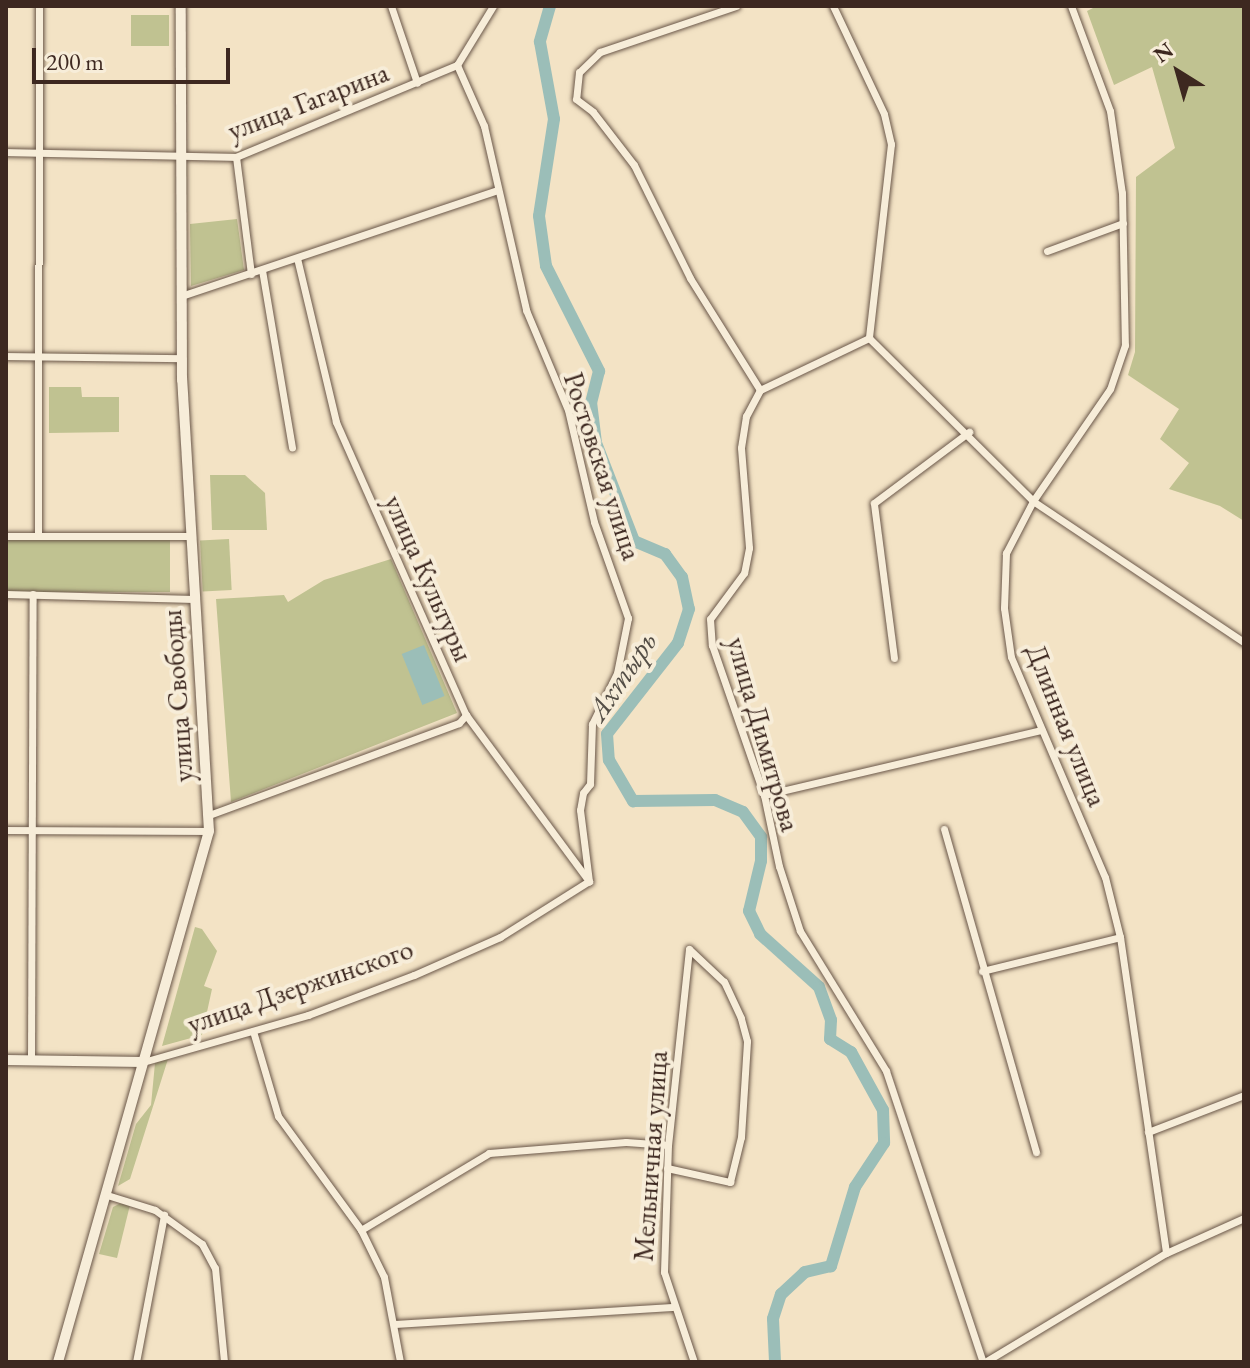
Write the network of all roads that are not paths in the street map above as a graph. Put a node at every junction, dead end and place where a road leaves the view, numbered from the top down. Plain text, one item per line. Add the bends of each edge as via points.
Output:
1 (39, 6) edge
2 (181, 6) edge
3 (391, 6) edge
4 (493, 6) edge
5 (736, 6) edge
6 (833, 6) edge
7 (1071, 6) edge
8 (457, 65) junction
9 (417, 83) junction
10 (6, 152) edge
11 (39, 152) junction
12 (182, 155) junction
13 (236, 157) junction
14 (498, 190) junction
15 (1123, 223) junction
16 (1047, 251) dead end
17 (297, 258) junction
18 (262, 270) junction
19 (251, 274) junction
20 (181, 296) junction
21 (869, 338) junction
22 (6, 356) edge
23 (39, 356) junction
24 (182, 358) junction
25 (760, 390) junction
26 (969, 432) junction
27 (292, 447) dead end
28 (1033, 501) junction
29 (6, 536) edge
30 (38, 536) junction
31 (191, 536) junction
32 (6, 594) edge
33 (33, 594) junction
34 (194, 599) junction
35 (1244, 642) edge
36 (894, 658) dead end
37 (466, 715) junction
38 (1042, 730) junction
39 (764, 795) junction
40 (209, 815) junction
41 (944, 829) dead end
42 (6, 830) edge
43 (32, 830) junction
44 (209, 831) junction
45 (589, 881) junction
46 (1120, 937) junction
47 (982, 971) junction
48 (253, 1031) junction
49 (6, 1060) edge
50 (31, 1060) junction
51 (143, 1062) junction
52 (1244, 1095) edge
53 (1148, 1132) junction
54 (668, 1145) junction
55 (1036, 1152) dead end
56 (667, 1168) junction
57 (107, 1195) junction
58 (164, 1215) junction
59 (1244, 1218) edge
60 (361, 1230) junction
61 (1166, 1253) junction
62 (672, 1307) junction
63 (394, 1324) junction
64 (58, 1362) edge
65 (136, 1362) edge
66 (224, 1362) edge
67 (400, 1362) edge
68 (694, 1362) edge
69 (984, 1362) edge

1 - 11 street
2 - 12 street, улица Свободы
3 - 9 street
4 - 8 street
5 - 25 street via 600,52 579,72 576,99 593,112 634,165 690,278
6 - 21 street via 884,114 891,144
7 - 15 street, Длинная улица via 1110,111
8 - 9 street, улица Гагарина
8 - 14 street, Ростовская улица via 484,126
9 - 13 street, улица Гагарина
10 - 11 street, улица Гагарина
11 - 12 street, улица Гагарина
11 - 23 street
12 - 13 street, улица Гагарина
12 - 20 street, улица Свободы
13 - 19 street
14 - 17 street
14 - 45 street, Ростовская улица via 526,310 568,410 594,522 628,618 622,660 590,737 590,784 580,810
15 - 16 street
15 - 28 street, Длинная улица via 1125,345 1110,389
17 - 18 street
17 - 37 street, улица Культуры via 336,422
18 - 19 street
18 - 27 street
19 - 20 street
20 - 24 street, улица Свободы
21 - 25 street
21 - 26 street
22 - 23 street
23 - 24 street
23 - 30 street
24 - 31 street, улица Свободы
25 - 39 street, улица Димитрова via 746,416 741,448 749,548 744,573 710,619 712,645
26 - 28 street
26 - 36 street via 874,503
28 - 35 street
28 - 38 street, Длинная улица via 1006,553 1004,608 1011,657
29 - 30 street
30 - 31 street
31 - 34 street, улица Свободы
32 - 33 street
33 - 34 street
33 - 43 street
34 - 40 street, улица Свободы
37 - 40 street via 459,723
37 - 45 street, улица Культуры
38 - 39 street
38 - 46 street, Длинная улица via 1105,877
39 - 69 street, улица Димитрова via 800,931 886,1071
40 - 44 street, улица Свободы
41 - 47 street
42 - 43 street
43 - 44 street
43 - 50 street
44 - 51 street, улица Свободы
45 - 48 street, улица Дзержинского via 500,937 414,975
46 - 47 street
46 - 53 street, Длинная улица
47 - 55 street
48 - 51 street, улица Дзержинского
48 - 60 street via 278,1116
49 - 50 street, улица Дзержинского
50 - 51 street, улица Дзержинского
51 - 57 street, улица Свободы
52 - 53 street
53 - 61 street, Длинная улица
54 - 56 street, Мельничная улица
54 - 56 street, Мельничная улица via 689,949 724,982 747,1041 741,1137 730,1182
54 - 60 street via 626,1142 489,1153
56 - 62 street, Мельничная улица via 664,1272
57 - 58 street
57 - 64 street, улица Свободы
58 - 65 street
58 - 66 street via 202,1244 215,1268
59 - 61 street
60 - 63 street via 384,1277
61 - 69 street
62 - 63 street
62 - 68 street, Мельничная улица
63 - 67 street

